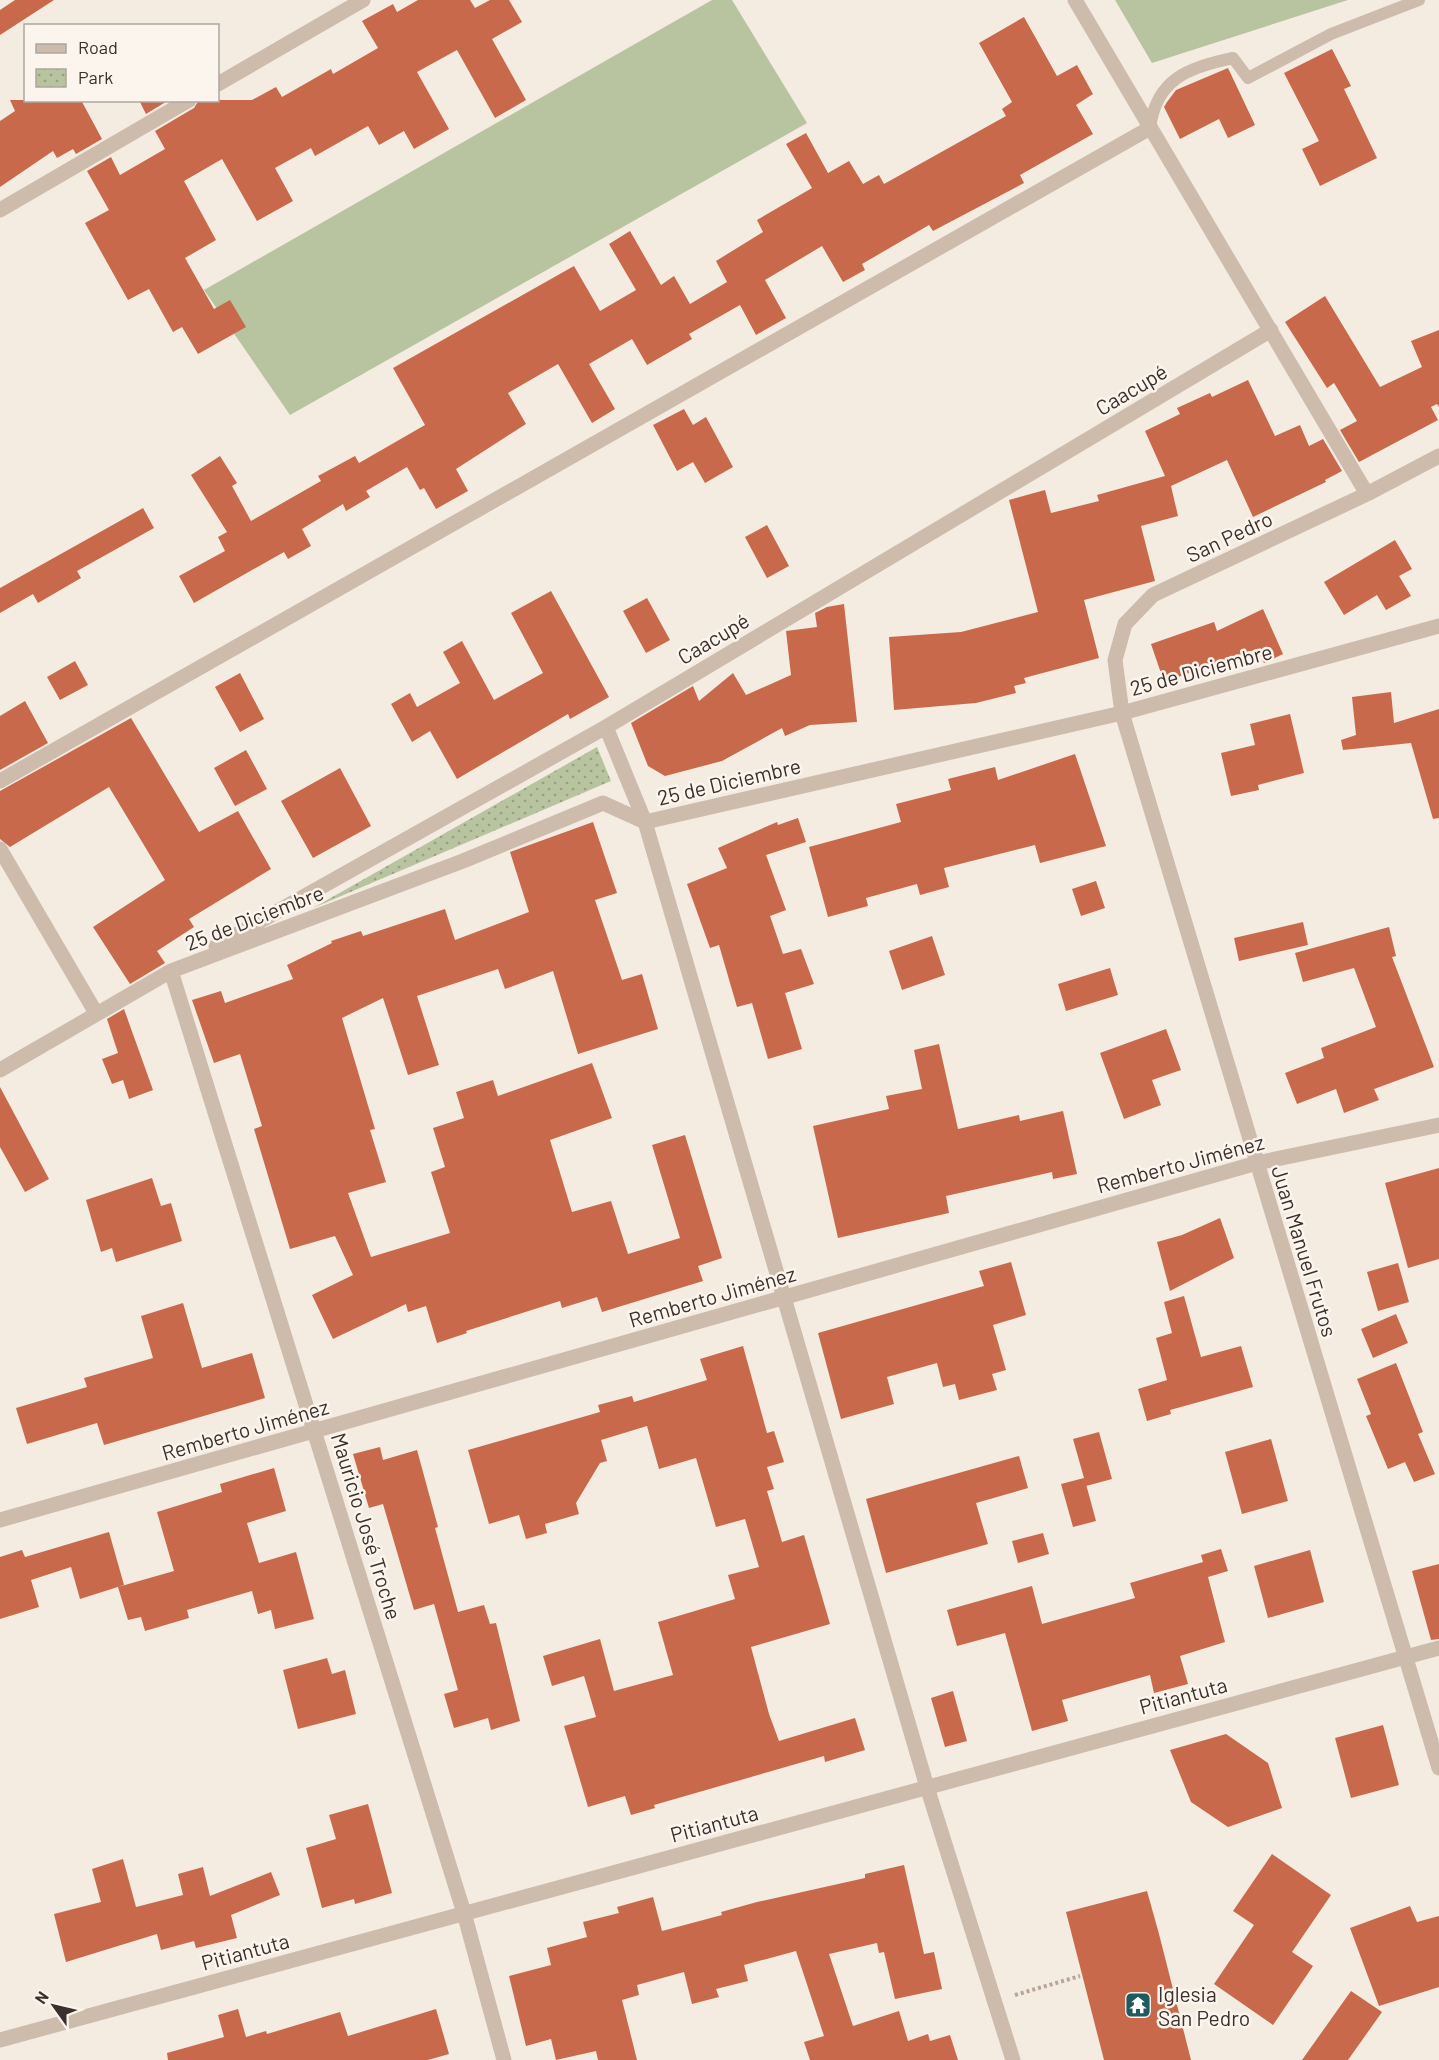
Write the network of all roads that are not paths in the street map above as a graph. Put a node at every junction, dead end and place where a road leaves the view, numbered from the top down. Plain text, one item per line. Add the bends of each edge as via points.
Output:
1 (363, 0) edge
2 (1074, 0) edge
3 (1419, 0) edge
4 (219, 83) edge
5 (186, 102) edge
6 (1150, 128) junction
7 (0, 210) edge
8 (1270, 330) junction
9 (1439, 456) edge
10 (1367, 494) junction
11 (1439, 626) edge
12 (1122, 712) junction
13 (606, 727) junction
14 (0, 781) edge
15 (645, 822) junction
16 (0, 849) edge
17 (171, 971) junction
18 (96, 1013) junction
19 (0, 1070) edge
20 (1439, 1125) edge
21 (1257, 1162) junction
22 (784, 1297) junction
23 (315, 1431) junction
24 (0, 1520) edge
25 (1439, 1648) edge
26 (1406, 1657) junction
27 (1439, 1768) edge
28 (927, 1787) junction
29 (464, 1912) junction
30 (0, 2040) edge
31 (504, 2060) edge
32 (1012, 2060) edge

1 - 4 street
2 - 6 street
3 - 6 lane via 1331,34 1248,78 1233,58 1203,64 1168,83 1153,106
5 - 7 street
6 - 8 street
6 - 14 street
8 - 10 street
8 - 13 street, Caacupé
9 - 10 street, San Pedro
10 - 12 street, San Pedro via 1153,595 1125,624 1115,660
11 - 12 street, 25 de Diciembre
12 - 15 street, 25 de Diciembre
12 - 21 street, Juan Manuel Frutos
13 - 15 street
13 - 17 street, Caacupé
15 - 17 street, 25 de Diciembre via 603,803 463,861
15 - 22 street
16 - 18 street
17 - 18 street, 25 de Diciembre
17 - 23 street, Mauricio José Troche
18 - 19 street, 25 de Diciembre
20 - 21 street, Remberto Jiménez
21 - 22 street, Remberto Jiménez
21 - 26 street, Juan Manuel Frutos
22 - 23 street, Remberto Jiménez
22 - 28 street
23 - 24 street, Remberto Jiménez
23 - 29 street, Mauricio José Troche
25 - 26 street, Pitiantuta
26 - 27 street, Juan Manuel Frutos
26 - 28 street, Pitiantuta
28 - 29 street, Pitiantuta
28 - 32 street
29 - 30 street, Pitiantuta
29 - 31 street, Mauricio José Troche

